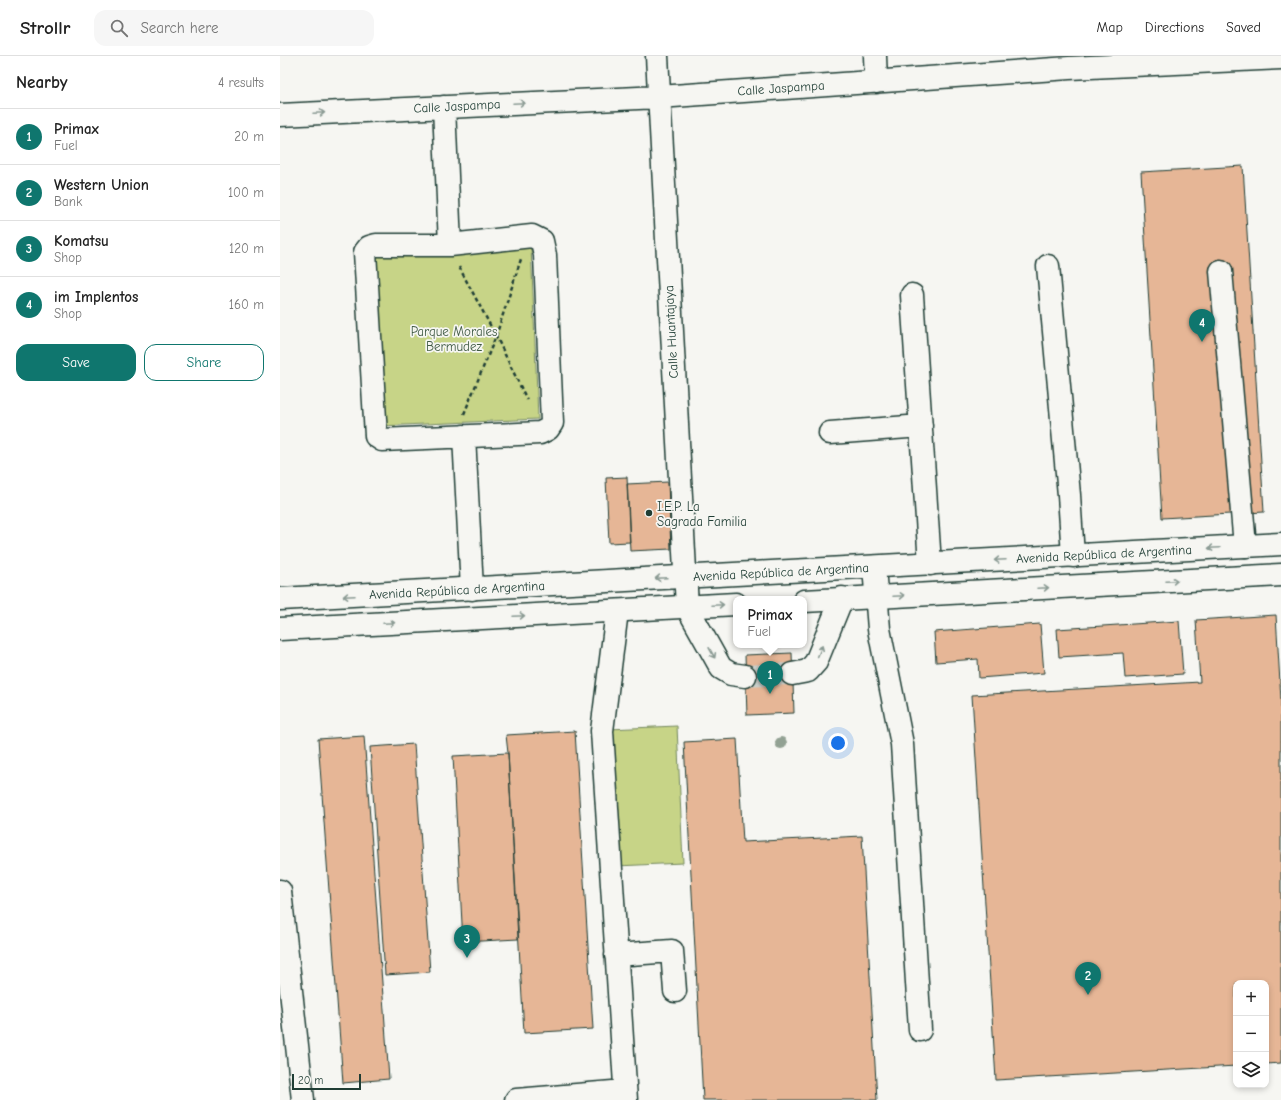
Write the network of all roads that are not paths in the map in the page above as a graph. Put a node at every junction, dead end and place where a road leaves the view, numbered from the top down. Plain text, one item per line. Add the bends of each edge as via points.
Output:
1 (656, 56) edge
2 (875, 56) edge
3 (1281, 58) edge
4 (1069, 62) edge
5 (876, 82) junction
6 (659, 96) junction
7 (444, 107) junction
8 (280, 115) edge
9 (450, 245) junction
10 (1048, 266) dead end
11 (1221, 271) dead end
12 (912, 295) dead end
13 (921, 426) junction
14 (830, 433) dead end
15 (464, 436) junction
16 (1281, 544) edge
17 (1245, 546) junction
18 (1073, 556) junction
19 (930, 564) junction
20 (874, 567) junction
21 (1281, 575) edge
22 (684, 577) junction
23 (472, 589) junction
24 (875, 597) junction
25 (842, 598) junction
26 (280, 599) edge
27 (807, 600) edge
28 (733, 604) edge
29 (687, 607) junction
30 (617, 611) junction
31 (280, 629) edge
32 (792, 674) tunnel mouth
33 (745, 676) tunnel mouth
34 (280, 891) edge
35 (616, 955) junction
36 (675, 991) dead end
37 (920, 1030) dead end
38 (626, 1095) edge
39 (303, 1100) edge
40 (516, 1100) edge

1 - 6 street, Calle Huantajaya
2 - 5 street
3 - 4 street, Calle Jaspampa
4 - 5 street, Calle Jaspampa
5 - 6 street, Calle Jaspampa
7 -> 6 street, Calle Jaspampa
6 - 22 street, Calle Huantajaya
8 -> 7 street, Calle Jaspampa
7 - 9 street
9 - 15 street via 376,245 365,252 376,436 382,440
9 - 15 street via 532,236 542,240 545,255 552,423 548,429 540,433
10 - 18 street via 1070,495
11 - 17 street
12 - 13 street
13 - 14 street
13 - 19 street
15 - 23 street
16 - 17 street, Avenida República de Argentina
17 -> 18 street, Avenida República de Argentina
18 -> 19 street, Avenida República de Argentina
19 - 20 street, Avenida República de Argentina
20 - 22 street, Avenida República de Argentina
20 - 24 street
24 -> 21 street
22 -> 23 street, Avenida República de Argentina
22 - 29 street, Calle Huantajaya
23 -> 26 street, Avenida República de Argentina
24 - 25 street
24 - 37 street via 902,744
25 - 27 street
32 -> 25 street via 808,671 816,662
29 -> 28 street
29 - 30 street
29 -> 33 street via 721,668 732,674
31 -> 30 street
30 - 35 street via 602,731
34 - 39 street
35 - 36 street via 672,951
35 - 38 street
38 - 40 street

